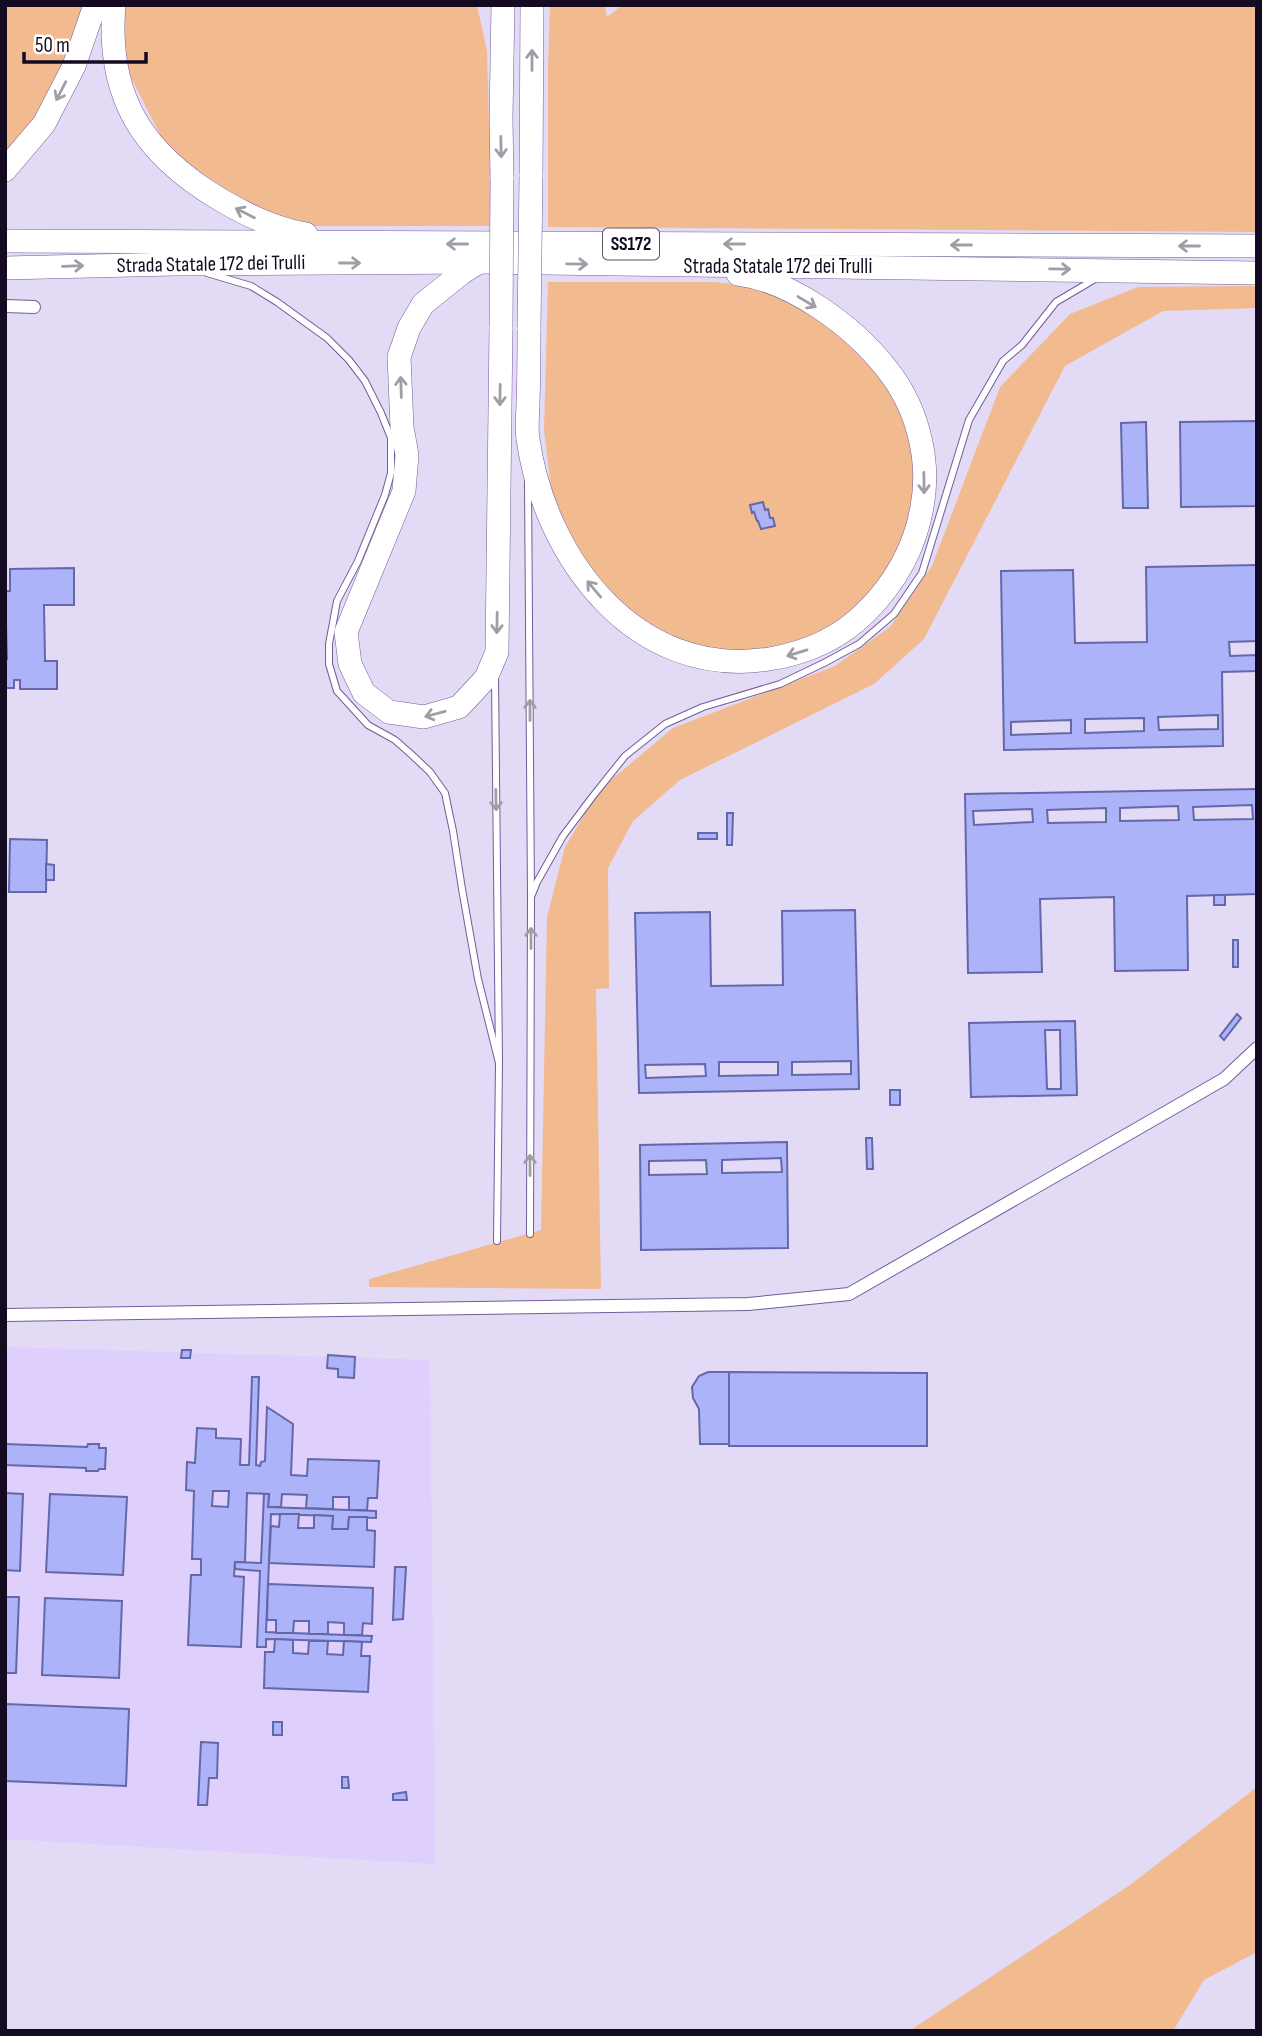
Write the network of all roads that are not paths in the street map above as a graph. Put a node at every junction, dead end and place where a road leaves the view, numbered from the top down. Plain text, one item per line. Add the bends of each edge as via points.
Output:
1 (95, 5) edge
2 (114, 5) edge
3 (486, 5) edge
4 (503, 5) edge
5 (532, 5) edge
6 (501, 118) junction
7 (5, 170) edge
8 (5, 241) edge
9 (357, 243) junction
10 (1257, 246) edge
11 (480, 262) junction
12 (175, 264) junction
13 (672, 265) junction
14 (5, 268) edge
15 (1112, 270) junction
16 (1257, 273) edge
17 (5, 306) edge
18 (34, 307) dead end
19 (528, 437) junction
20 (494, 658) junction
21 (531, 897) junction
22 (1257, 1048) edge
23 (499, 1063) junction
24 (530, 1234) dead end
25 (497, 1241) dead end
26 (5, 1315) edge

1 -> 7 highway via 74,66 44,124
9 -> 2 highway via 268,224 212,195 169,164 148,141 121,90 111,33
3 - 6 highway
4 - 6 highway
19 -> 5 highway, bridge
6 -> 20 highway, bridge
8 - 9 highway, Strada Statale 172 dei Trulli / SS172
10 -> 9 highway, Strada Statale 172 dei Trulli / SS172
12 -> 11 highway, Strada Statale 172 dei Trulli / SS172
11 -> 13 highway, Strada Statale 172 dei Trulli / SS172
20 -> 11 highway via 486,678 459,707 424,717 389,712 364,693 350,664 346,632 404,491 407,454 399,358 409,328 423,304
14 -> 12 highway, Strada Statale 172 dei Trulli / SS172
12 - 23 lane via 251,286 302,319 349,360 381,413 391,438 391,473 358,561 337,601 328,644 329,664 337,691 368,725 412,755 445,793 478,979
13 -> 15 highway, Strada Statale 172 dei Trulli / SS172
13 -> 19 highway via 747,275 809,301 877,357 901,386 915,419 925,489 919,530 893,582 841,634 793,655 730,662 672,649 615,612 576,567 536,477
15 - 16 highway, Strada Statale 172 dei Trulli / SS172
15 - 21 lane via 1056,302 1003,361 969,420 922,573 894,614 859,644 824,663 780,684 703,706 665,724 625,756 563,836
17 - 18 street
21 -> 19 lane
20 -> 23 lane
24 -> 21 lane
22 - 26 street via 1224,1079 849,1294 734,1304
23 - 25 lane

